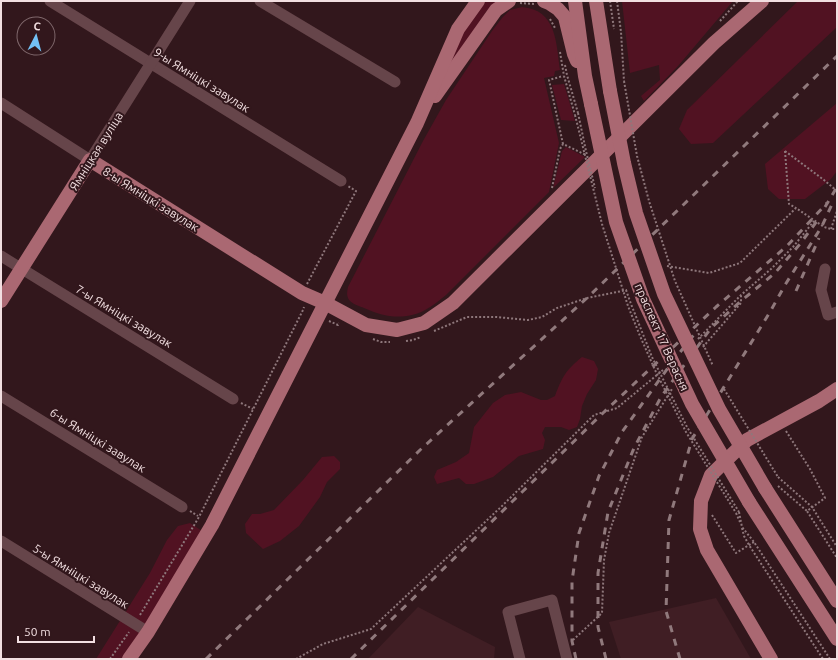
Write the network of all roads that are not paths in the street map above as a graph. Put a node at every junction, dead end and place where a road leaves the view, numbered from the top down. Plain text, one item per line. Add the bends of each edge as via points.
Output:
1 (50, 1) edge
2 (190, 1) edge
3 (260, 1) edge
4 (478, 1) edge
5 (575, 1) edge
6 (748, 1) edge
7 (762, 1) edge
8 (513, 3) edge
9 (541, 3) edge
10 (598, 4) edge
11 (714, 43) junction
12 (151, 63) junction
13 (586, 76) junction
14 (395, 82) dead end
15 (1, 103) edge
16 (417, 123) junction
17 (90, 160) junction
18 (341, 181) dead end
19 (1, 256) edge
20 (21, 269) junction
21 (825, 269) dead end
22 (1, 301) edge
23 (325, 303) junction
24 (837, 312) edge
25 (837, 389) edge
26 (1, 396) edge
27 (233, 399) dead end
28 (182, 507) dead end
29 (1, 541) edge
30 (837, 601) edge
31 (148, 632) junction
32 (837, 639) edge
33 (129, 659) edge
34 (520, 659) edge
35 (567, 659) edge
36 (771, 659) edge

1 - 12 street, 9-ы Ямніцкі завулак
2 - 12 street, Ямніцкая вуліца
3 - 14 street
4 - 16 main road via 458,30
5 - 13 main road, праспект 17 Верасня
6 - 11 main road
7 - 11 main road
8 - 16 main road via 496,10
9 - 13 main road via 549,3 566,17 574,54
10 - 30 main road, праспект 17 Верасня, bridge via 610,91 624,163 636,213 664,294 719,409 769,485
11 - 23 main road, 8-ы Ямніцкі завулак via 453,303 424,323 397,330 366,325
12 - 17 street, Ямніцкая вуліца
12 - 18 street, 9-ы Ямніцкі завулак
13 - 32 main road, праспект 17 Верасня, bridge via 616,222 643,299 692,404 750,502
15 - 17 street, 8-ы Ямніцкі завулак
16 - 23 main road
17 - 20 main road, Ямніцкая вуліца
17 - 23 main road, 8-ы Ямніцкі завулак
19 - 20 street, 7-ы Ямніцкі завулак
20 - 22 main road, Ямніцкая вуліца
20 - 27 street, 7-ы Ямніцкі завулак
21 - 24 street via 821,290 828,315
23 - 31 main road via 212,525
25 - 36 main road via 747,440 711,475 701,501 700,529 707,550
26 - 28 street, 6-ы Ямніцкі завулак
29 - 31 street, 5-ы Ямніцкі завулак
31 - 33 main road
34 - 35 street via 508,612 552,600

